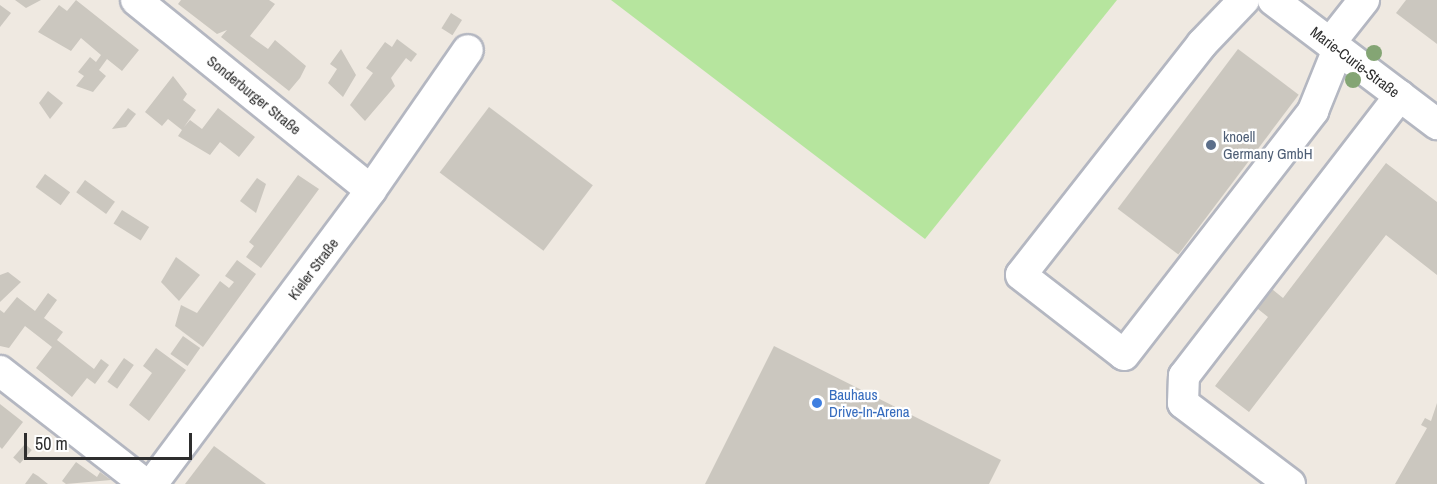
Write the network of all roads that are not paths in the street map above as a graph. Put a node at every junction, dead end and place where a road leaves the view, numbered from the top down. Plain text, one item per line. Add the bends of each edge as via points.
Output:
1 (136, 0) edge
2 (1244, 0) edge
3 (1273, 0) edge
4 (1364, 0) edge
5 (1334, 46) junction
6 (468, 50) dead end
7 (1424, 107) edge
8 (371, 190) junction
9 (0, 371) edge
10 (145, 484) edge
11 (152, 484) edge
12 (1290, 484) edge

1 - 8 street, Sonderburger Straße
2 - 5 street via 1202,44 1020,275 1124,355 1313,111
3 - 5 street, Marie-Curie-Straße
4 - 5 street
5 - 7 street, Marie-Curie-Straße
6 - 8 street, Kieler Straße
7 - 12 street via 1184,376 1183,403
8 - 11 street, Kieler Straße
9 - 10 street

